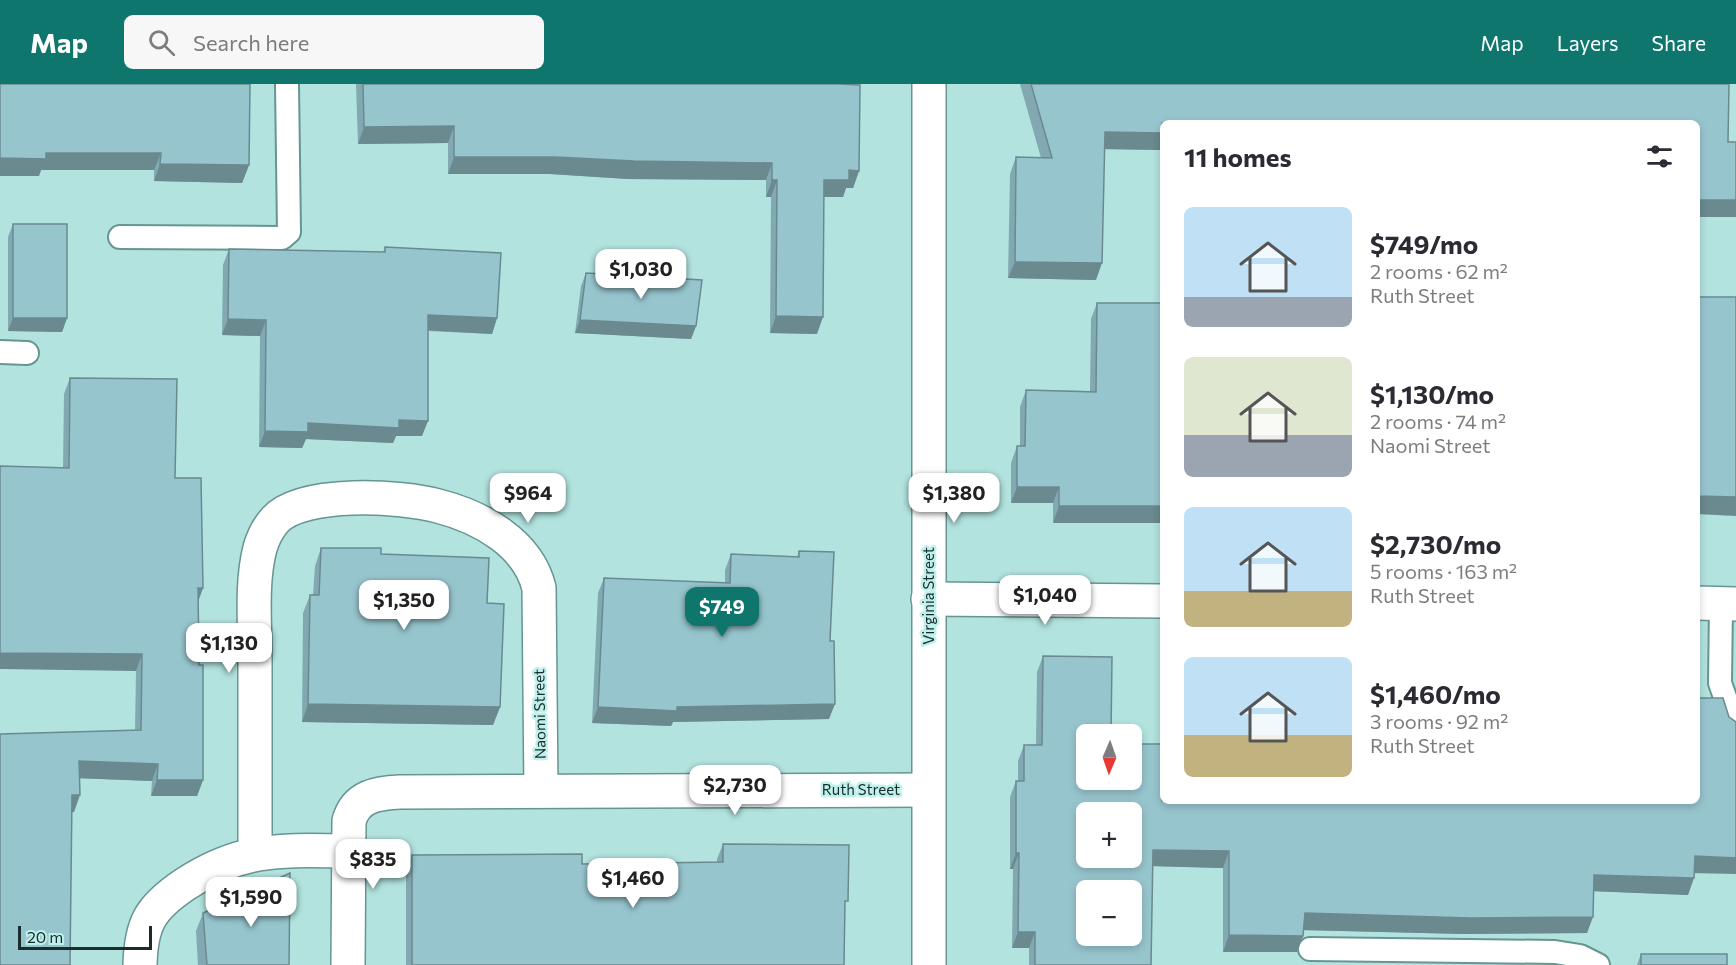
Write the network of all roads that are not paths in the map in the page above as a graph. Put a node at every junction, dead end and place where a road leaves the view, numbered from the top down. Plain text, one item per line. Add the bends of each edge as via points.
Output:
1 (287, 84) edge
2 (929, 84) edge
3 (120, 237) dead end
4 (0, 352) edge
5 (27, 353) dead end
6 (928, 600) junction
7 (1160, 601) edge
8 (1718, 604) edge
9 (1736, 728) edge
10 (928, 790) junction
11 (541, 791) junction
12 (347, 851) junction
13 (255, 854) junction
14 (1310, 949) dead end
15 (140, 965) edge
16 (348, 965) edge
17 (929, 965) edge
18 (1598, 965) edge

1 - 3 lane via 289,232 282,238
2 - 6 street, Virginia Street
4 - 5 lane
6 - 7 street
6 - 10 street, Virginia Street
8 - 9 lane via 1720,683
10 - 11 street, Ruth Street
10 - 17 street, Virginia Street
11 - 12 street via 400,792 373,796 358,803 351,813
11 - 13 street, Naomi Street via 539,588 535,572 515,546 460,513 421,501 306,504 277,518 260,548
12 - 13 street
12 - 16 street
13 - 15 street via 214,867 157,906 146,923
14 - 18 lane via 1555,952 1580,956

